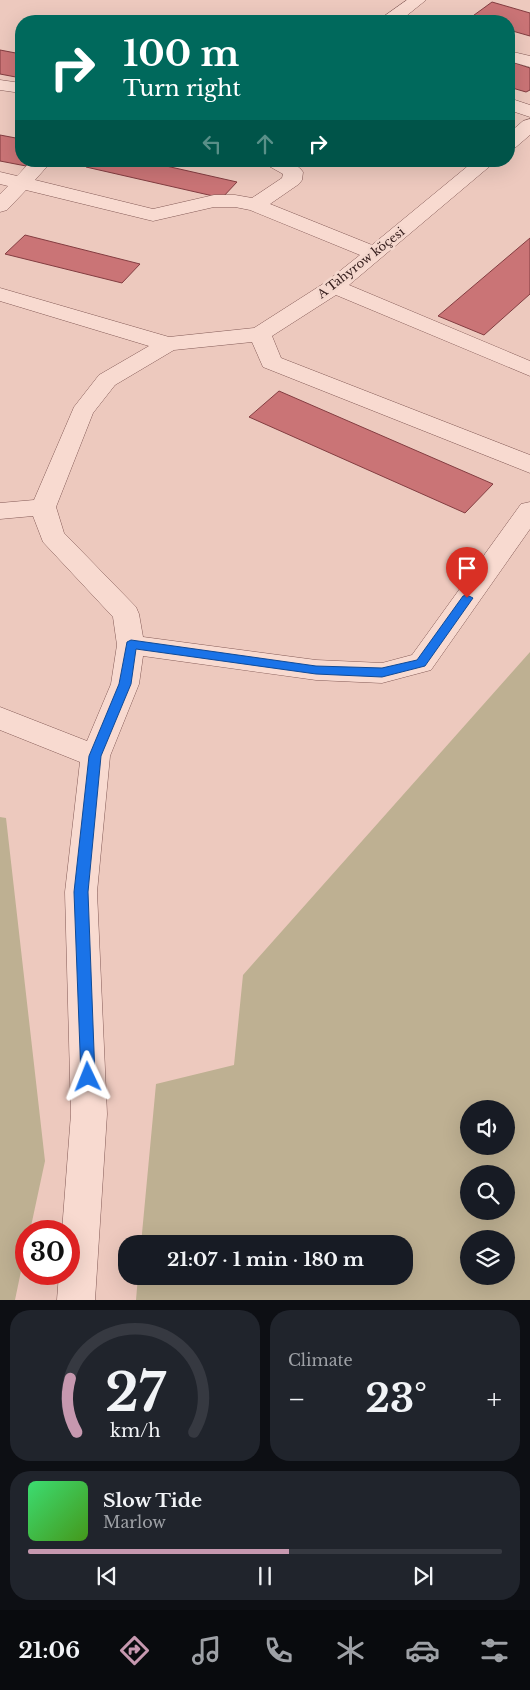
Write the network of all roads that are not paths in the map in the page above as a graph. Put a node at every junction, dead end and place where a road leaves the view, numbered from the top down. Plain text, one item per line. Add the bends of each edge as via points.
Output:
1 (418, 0) edge
2 (401, 15) edge
3 (515, 58) edge
4 (530, 62) edge
5 (0, 84) edge
6 (15, 87) edge
7 (515, 110) edge
8 (529, 123) edge
9 (515, 137) edge
10 (37, 167) edge
11 (284, 167) edge
12 (472, 167) edge
13 (0, 178) edge
14 (22, 184) junction
15 (254, 205) junction
16 (0, 206) edge
17 (375, 254) junction
18 (334, 287) junction
19 (0, 294) edge
20 (260, 334) junction
21 (168, 344) junction
22 (528, 367) edge
23 (530, 465) edge
24 (43, 507) junction
25 (530, 510) edge
26 (0, 512) edge
27 (131, 644) junction
28 (0, 718) edge
29 (95, 756) junction
30 (76, 1300) edge

1 - 2 street
3 - 4 street
5 - 6 street
7 - 8 street
8 - 9 street
10 - 14 street
11 - 15 street via 293,172 292,180
12 - 17 street, A Tahyrow köçesi
13 - 14 street
14 - 15 street via 153,215 214,201
14 - 16 street
15 - 17 street
17 - 18 street, A Tahyrow köçesi
18 - 20 street, A Tahyrow köçesi
18 - 22 street
19 - 21 street
20 - 21 street, A Tahyrow köçesi
20 - 23 street via 271,362
21 - 24 street, A Tahyrow köçesi via 107,380 82,412
24 - 26 street
24 - 27 street via 52,536 126,614
25 - 27 street via 421,663 382,673 316,670
27 - 29 street via 125,684
28 - 29 street
29 - 30 street via 81,892 89,1114

